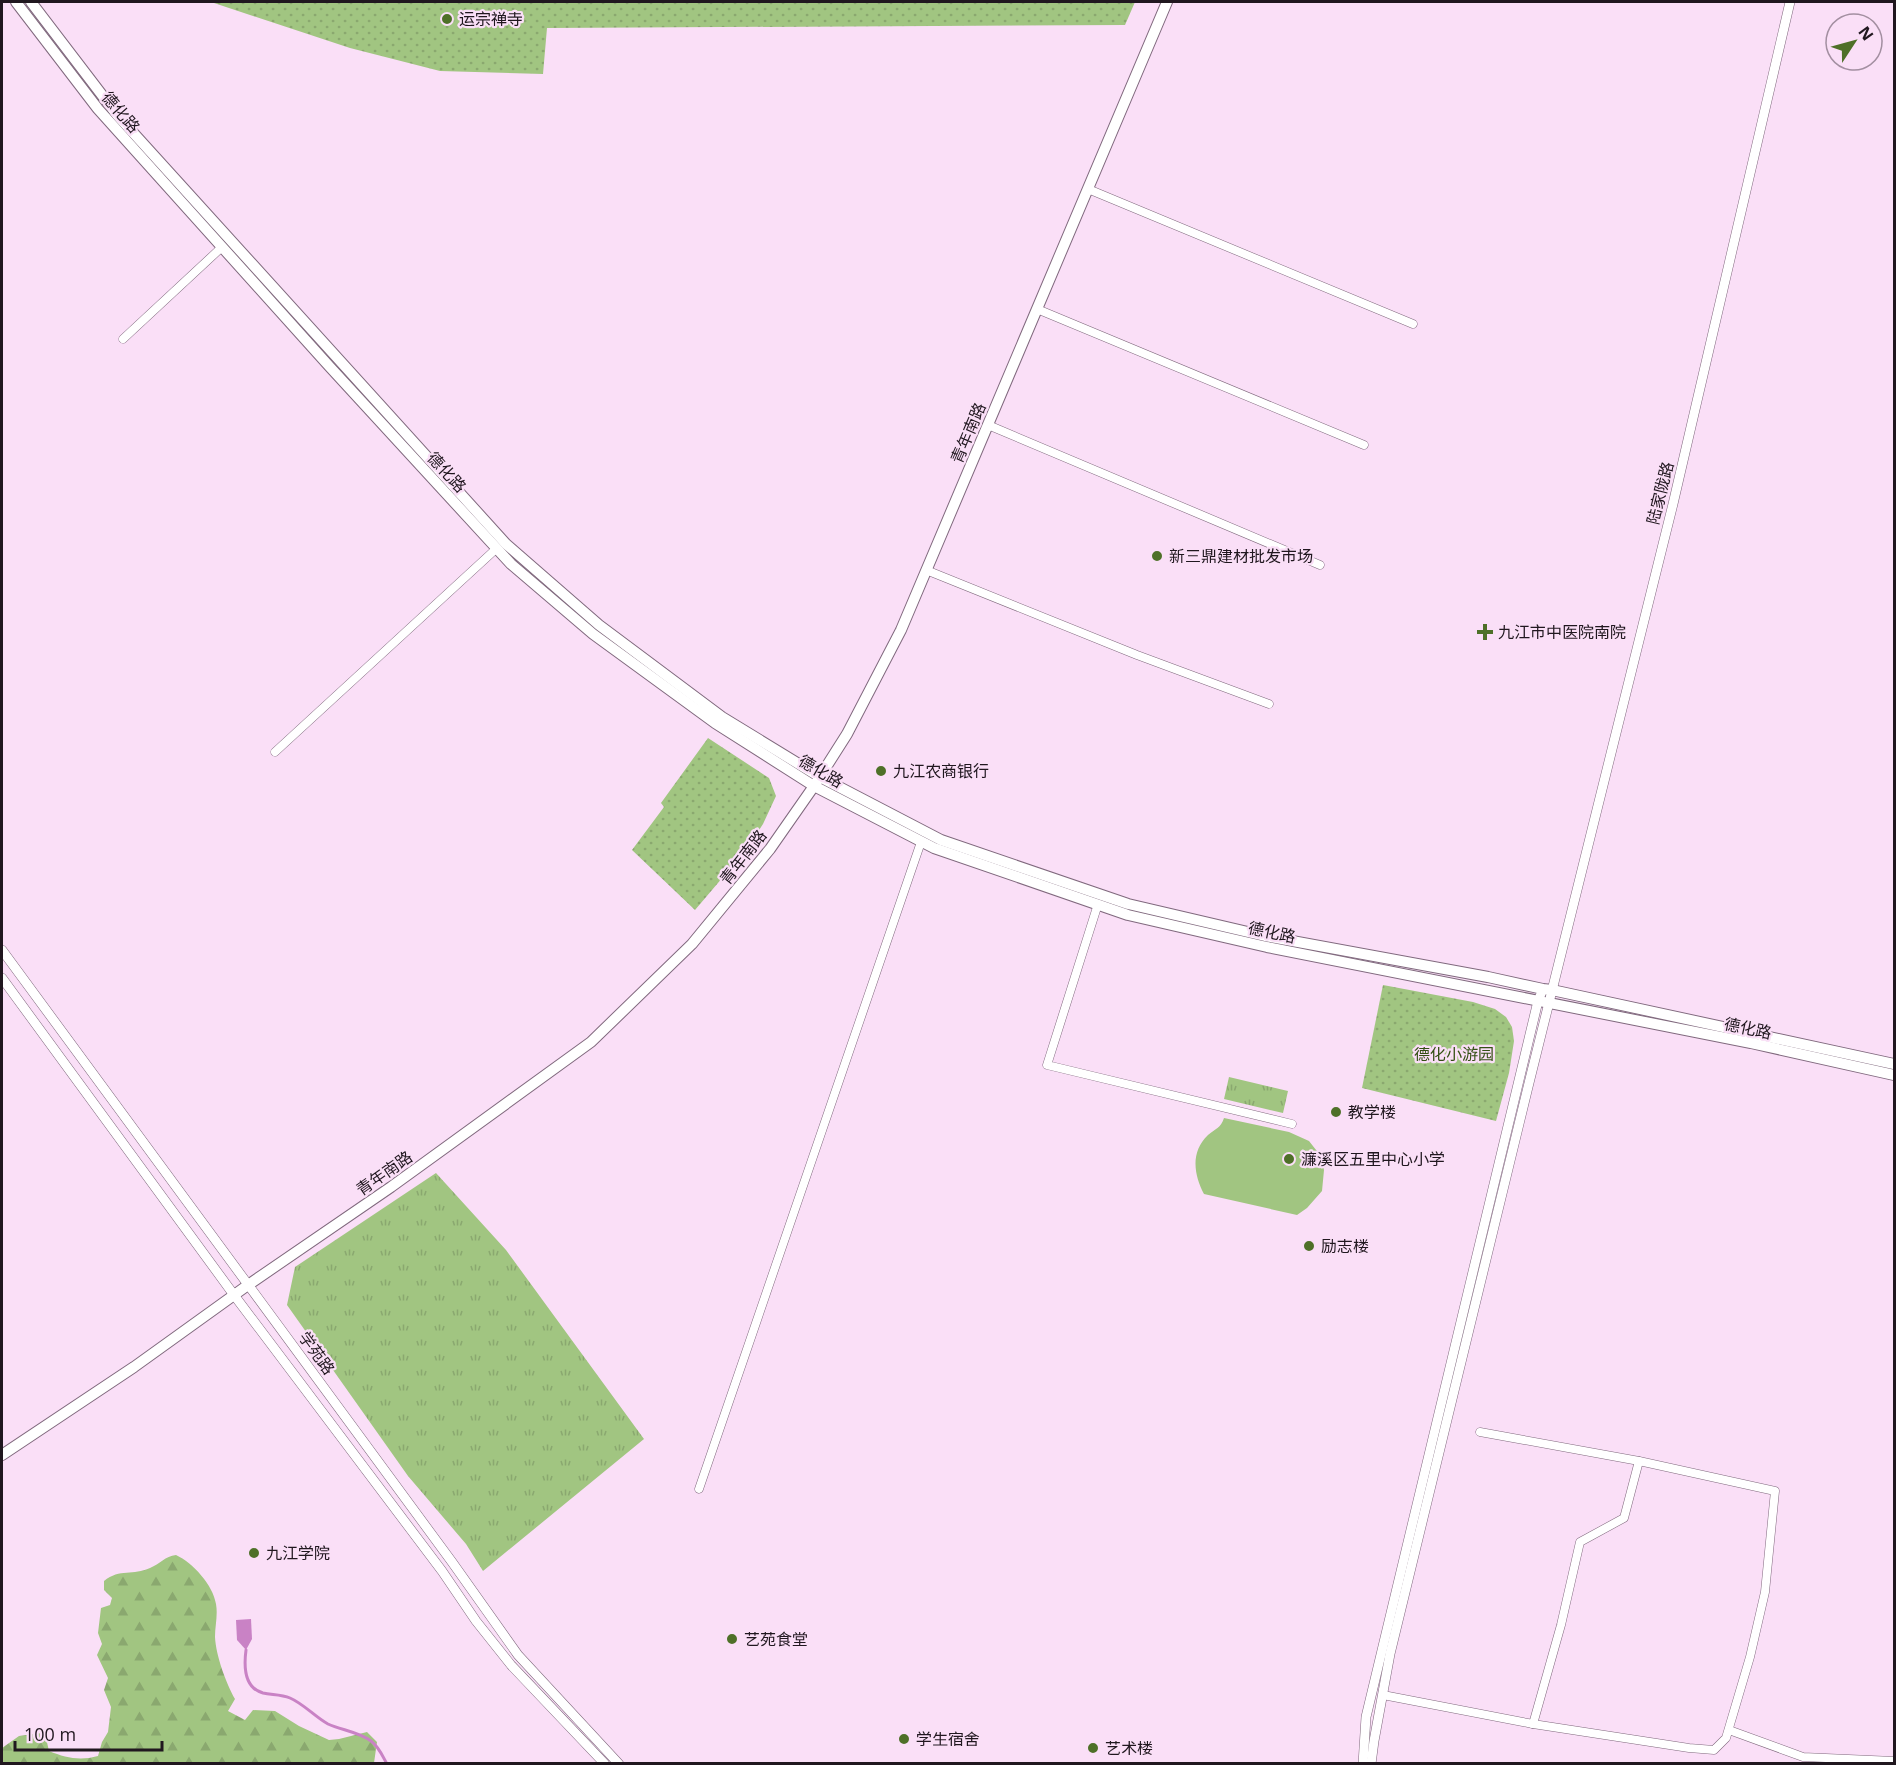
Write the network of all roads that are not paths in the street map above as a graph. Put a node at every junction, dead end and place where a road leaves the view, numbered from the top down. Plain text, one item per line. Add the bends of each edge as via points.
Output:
1 (16, 2) edge
2 (31, 2) edge
3 (1167, 2) edge
4 (1790, 2) edge
5 (1088, 189) junction
6 (222, 247) junction
7 (1037, 309) junction
8 (1413, 324) dead end
9 (123, 339) dead end
10 (988, 424) junction
11 (1364, 445) dead end
12 (497, 548) junction
13 (1320, 565) dead end
14 (926, 570) junction
15 (1269, 704) dead end
16 (275, 752) dead end
17 (817, 781) junction
18 (921, 842) junction
19 (1098, 904) junction
20 (2, 950) edge
21 (2, 978) edge
22 (1547, 989) junction
23 (1543, 1002) junction
24 (1894, 1064) edge
25 (1894, 1075) edge
26 (1292, 1124) dead end
27 (248, 1285) junction
28 (234, 1295) junction
29 (1480, 1432) dead end
30 (2, 1455) edge
31 (1639, 1461) junction
32 (699, 1489) dead end
33 (1383, 1695) junction
34 (1533, 1725) junction
35 (1729, 1730) junction
36 (1894, 1761) edge
37 (605, 1764) edge
38 (619, 1764) edge
39 (1363, 1764) edge
40 (1371, 1764) edge

1 - 6 main road, 德化路 via 98,109
2 - 17 main road, 德化路 via 118,116 506,544 599,625 722,717
3 - 5 main road, 青年南路
4 - 22 street, 陆家陇路 via 1673,504
5 - 7 main road, 青年南路
5 - 8 street
6 - 9 street
6 - 12 main road, 德化路
7 - 10 main road, 青年南路
7 - 11 street
10 - 13 street
10 - 14 main road, 青年南路
12 - 16 street
12 - 17 main road, 德化路 via 593,634 715,723
14 - 15 street
14 - 17 main road, 青年南路 via 901,630 847,734
17 - 18 main road, 德化路
17 - 22 main road, 德化路 via 941,840 1128,904 1266,936
17 - 27 main road, 青年南路 via 770,849 692,944 591,1042
18 - 19 main road, 德化路
18 - 32 street
19 - 23 main road, 德化路 via 1128,915 1267,947
19 - 26 street via 1047,1065
20 - 27 street, 学苑路
21 - 28 street, 学苑路
22 - 23 street, 陆家陇路
22 - 24 main road, 德化路
23 - 25 main road, 德化路
23 - 33 street
23 - 39 street via 1366,1717
27 - 28 main road, 青年南路
27 - 38 street, 学苑路 via 518,1655
28 - 30 main road, 青年南路
28 - 37 street, 学苑路 via 511,1665
29 - 31 street
31 - 34 street via 1624,1518 1580,1542
31 - 35 street via 1774,1491 1765,1592
33 - 34 street
33 - 40 street
34 - 35 street via 1714,1750
35 - 36 street via 1803,1757

